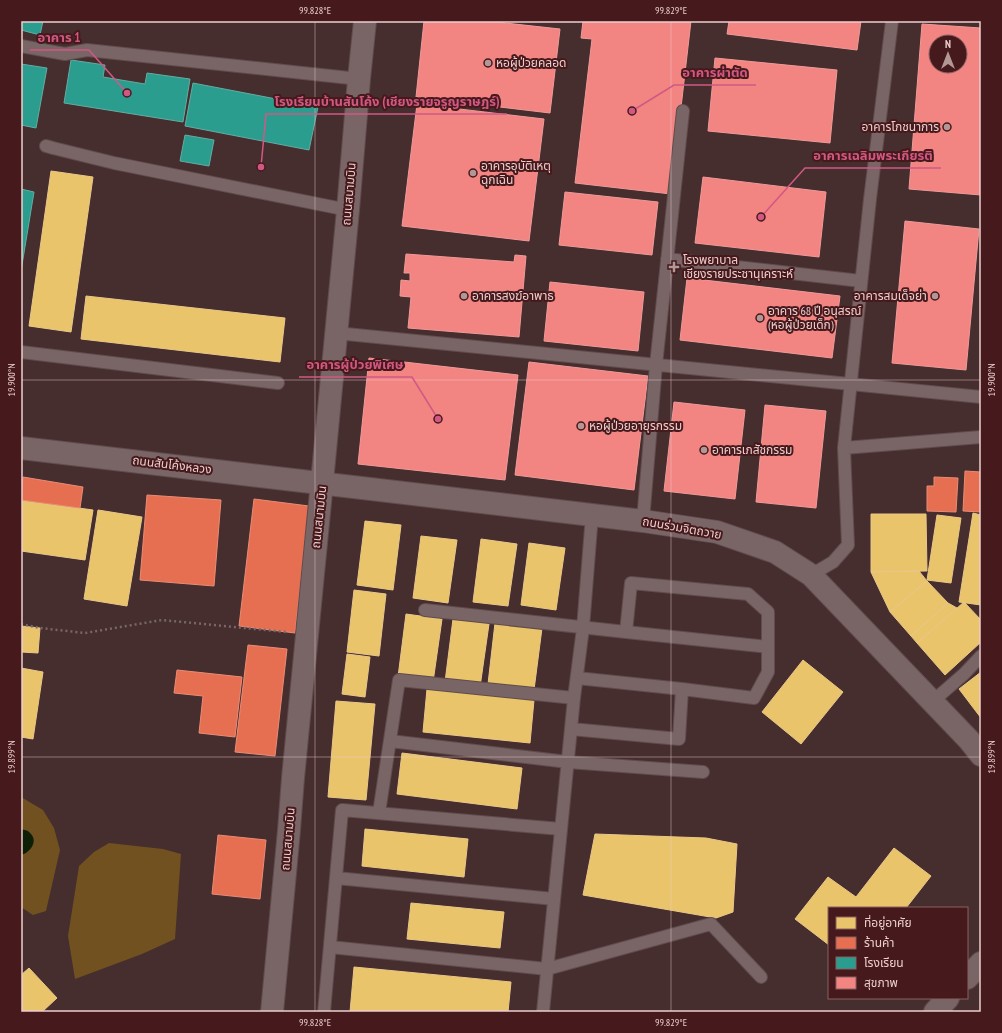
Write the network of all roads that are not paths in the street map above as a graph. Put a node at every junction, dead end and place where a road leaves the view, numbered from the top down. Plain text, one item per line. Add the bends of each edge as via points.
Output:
1 (365, 21) edge
2 (892, 21) edge
3 (21, 46) edge
4 (359, 79) junction
5 (683, 111) dead end
6 (46, 146) dead end
7 (348, 210) junction
8 (667, 259) junction
9 (861, 281) junction
10 (336, 333) junction
11 (21, 352) edge
12 (656, 365) junction
13 (278, 383) dead end
14 (851, 384) junction
15 (981, 397) edge
16 (981, 437) edge
17 (21, 448) edge
18 (844, 448) junction
19 (322, 482) junction
20 (592, 515) junction
21 (643, 520) junction
22 (811, 575) junction
23 (425, 610) dead end
24 (584, 628) junction
25 (626, 632) junction
26 (768, 647) junction
27 (981, 656) edge
28 (577, 678) junction
29 (682, 689) junction
30 (574, 698) junction
31 (933, 701) junction
32 (571, 729) junction
33 (390, 741) junction
34 (981, 754) edge
35 (568, 762) junction
36 (703, 772) dead end
37 (379, 813) junction
38 (561, 829) junction
39 (336, 878) junction
40 (554, 900) junction
41 (330, 947) junction
42 (981, 963) edge
43 (548, 969) junction
44 (761, 977) dead end
45 (968, 977) edge
46 (947, 999) edge
47 (272, 1012) edge
48 (324, 1012) edge
49 (543, 1012) edge
50 (935, 1012) edge

1 - 4 street, ถนนสนามบิน
2 - 9 lane
3 - 4 lane via 65,54 87,50
4 - 7 street, ถนนสนามบิน
5 - 8 lane
6 - 7 lane via 114,163
7 - 10 street, ถนนสนามบิน
8 - 9 lane
8 - 12 lane
9 - 14 lane
10 - 12 lane
10 - 19 street, ถนนสนามบิน
11 - 13 lane
12 - 14 lane
12 - 21 lane
14 - 15 lane
14 - 18 lane
16 - 18 lane
17 - 19 street, ถนนสันโค้งหลวง
18 - 22 lane via 848,545 833,562
19 - 20 street, ถนนร่วมจิตถวาย
19 - 47 street, ถนนสนามบิน
20 - 21 street, ถนนร่วมจิตถวาย
20 - 24 lane
21 - 22 street, ถนนร่วมจิตถวาย via 717,532 775,552
22 - 31 street, ถนนร่วมจิตถวาย
23 - 24 lane
24 - 25 lane
24 - 28 lane
25 - 26 lane
25 - 26 lane via 630,583 748,594 768,612
26 - 29 lane via 768,672 754,698
27 - 31 lane
28 - 29 lane
28 - 30 lane
29 - 32 lane via 679,739
30 - 32 lane
30 - 33 lane via 399,680
31 - 34 street, ถนนร่วมจิตถวาย
32 - 35 lane
33 - 35 lane
33 - 37 lane
35 - 36 lane
35 - 38 lane
37 - 38 lane
37 - 39 lane via 342,810
38 - 40 lane
39 - 40 lane
39 - 41 lane
40 - 43 lane
41 - 43 lane
41 - 48 lane
42 - 45 street
43 - 44 lane via 711,924
43 - 49 lane
46 - 50 street

